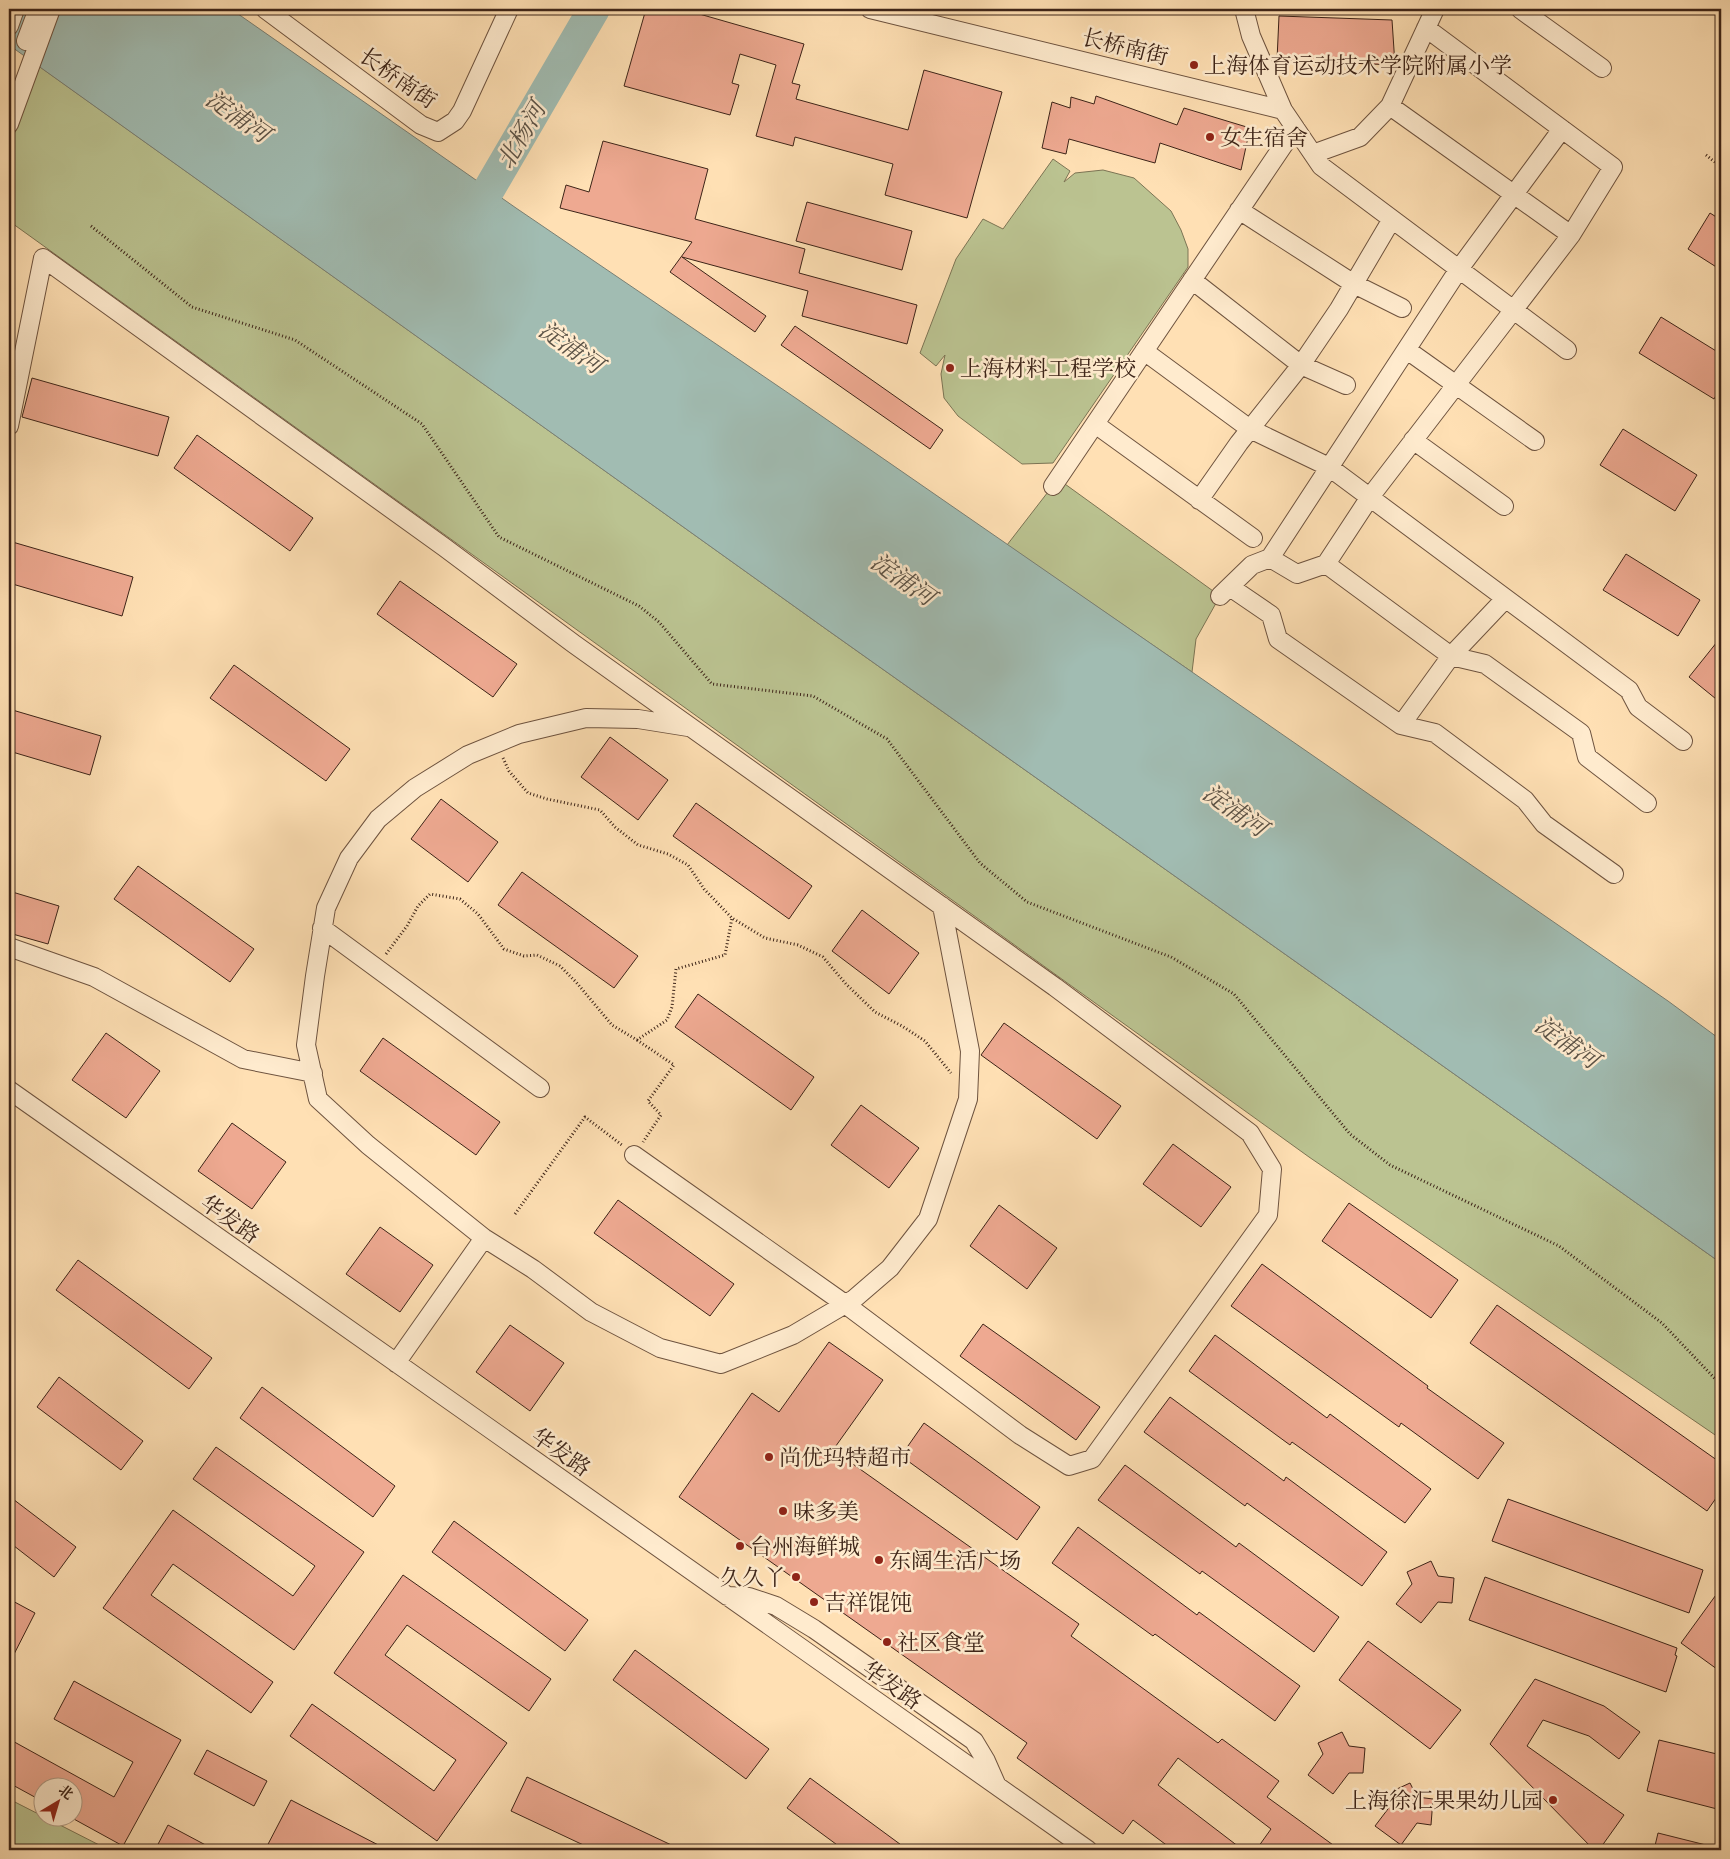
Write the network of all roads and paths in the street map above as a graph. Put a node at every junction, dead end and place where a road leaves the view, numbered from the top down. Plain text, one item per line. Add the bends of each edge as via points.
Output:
1 (15, 9) edge
2 (38, 9) edge
3 (51, 9) edge
4 (264, 9) edge
5 (509, 9) edge
6 (870, 9) edge
7 (1244, 9) edge
8 (1435, 9) edge
9 (1520, 9) edge
10 (9, 26) edge
11 (1426, 28) junction
12 (1602, 68) dead end
13 (9, 89) edge
14 (1390, 106) junction
15 (1283, 110) junction
16 (9, 124) edge
17 (1295, 128) junction
18 (1562, 129) junction
19 (1313, 154) junction
20 (1706, 155) dead end
21 (1721, 167) edge
22 (1514, 194) junction
23 (1239, 210) junction
24 (1392, 219) junction
25 (91, 226) dead end
26 (1571, 235) junction
27 (1459, 269) junction
28 (1192, 280) junction
29 (1354, 284) junction
30 (1402, 308) dead end
31 (1514, 310) junction
32 (1407, 350) junction
33 (1567, 350) dead end
34 (1144, 351) junction
35 (1301, 365) junction
36 (1456, 384) junction
37 (1346, 385) dead end
38 (1095, 424) junction
39 (9, 426) edge
40 (1250, 429) junction
41 (1413, 440) junction
42 (1535, 441) dead end
43 (1329, 467) junction
44 (1053, 486) dead end
45 (1370, 497) junction
46 (1199, 500) junction
47 (1504, 506) dead end
48 (1253, 538) dead end
49 (1270, 558) junction
50 (1326, 564) junction
51 (1505, 599) junction
52 (1451, 656) junction
53 (1401, 724) junction
54 (692, 728) junction
55 (1683, 741) dead end
56 (497, 743) junction
57 (1647, 803) dead end
58 (1614, 874) dead end
59 (942, 906) junction
60 (732, 918) junction
61 (322, 928) junction
62 (9, 947) edge
63 (376, 968) junction
64 (637, 1040) junction
65 (313, 1073) junction
66 (540, 1088) dead end
67 (9, 1090) edge
68 (968, 1090) junction
69 (634, 1155) junction
70 (515, 1214) dead end
71 (484, 1238) junction
72 (845, 1304) junction
73 (396, 1363) junction
74 (1721, 1384) edge
75 (726, 1596) junction
76 (997, 1786) junction
77 (1088, 1850) edge

1 - 10 street
2 - 13 street
3 - 16 street
4 - 5 street, 长桥南街 via 422,125 438,132 456,121
6 - 15 street, 长桥南街
7 - 15 street via 1251,36
8 - 11 street
9 - 12 street
11 - 14 street
11 - 18 street
14 - 19 street via 1360,137
14 - 22 street
15 - 17 street
17 - 19 street
17 - 23 street
18 - 22 street
18 - 26 street via 1613,167
19 - 24 street via 1321,166
20 - 21 path
22 - 26 street
22 - 27 street
23 - 28 street
23 - 29 street
24 - 27 street
24 - 29 street
25 - 74 path via 192,307 295,340 422,424 499,537 639,606 660,622 712,684 814,696 887,739 980,863 1027,902 1171,957 1234,994 1350,1134 1390,1165 1559,1246 1662,1323
26 - 31 street
27 - 31 street
27 - 32 street
28 - 34 street
28 - 35 street
29 - 30 street
29 - 35 street
31 - 33 street
31 - 36 street
32 - 36 street
32 - 43 street
34 - 38 street
34 - 40 street
35 - 37 street
35 - 40 street
36 - 41 street
36 - 42 street
38 - 44 street
38 - 46 street
39 - 54 street via 43,258
40 - 43 street
40 - 46 street
41 - 45 street
41 - 47 street
43 - 45 street
43 - 49 street
45 - 50 street
45 - 51 street
46 - 48 street
49 - 50 street via 1297,574
49 - 53 street via 1252,565 1225,592 1271,615 1278,639
50 - 52 street
51 - 52 street
51 - 55 street via 1629,690 1638,707
52 - 53 street
52 - 57 street via 1485,664 1581,732 1587,757
53 - 58 street via 1435,732 1525,800 1544,824
54 - 56 street via 638,719 586,718 519,734
54 - 59 street
56 - 60 path via 509,771 528,793 600,810 638,845 668,854 688,865 704,889
56 - 61 street via 453,764 415,788 378,818 349,858 326,908
59 - 68 street via 970,1051
59 - 72 street via 1250,1133 1272,1169 1268,1215 1092,1459 1068,1466 1020,1435
60 - 64 path via 724,956 676,969 672,1007 667,1020
60 - 68 path via 765,938 798,945 823,957 874,1012 925,1042
61 - 63 street
61 - 65 street via 306,1045
62 - 65 street via 94,978 243,1059
63 - 64 path via 418,906 430,894 460,899 478,914 504,949 524,956 537,955 560,966 612,1025
63 - 66 street
64 - 69 path via 674,1064 648,1101 662,1115
65 - 71 street via 318,1099
67 - 73 street, 华发路
68 - 72 street via 968,1099 928,1219 890,1268
69 - 70 path via 585,1116
69 - 72 street
71 - 72 street via 591,1312 660,1348 721,1364 793,1335
71 - 73 street
73 - 75 street, 华发路
75 - 76 street, 华发路
75 - 76 street via 749,1597 776,1606 974,1741
76 - 77 street, 华发路

